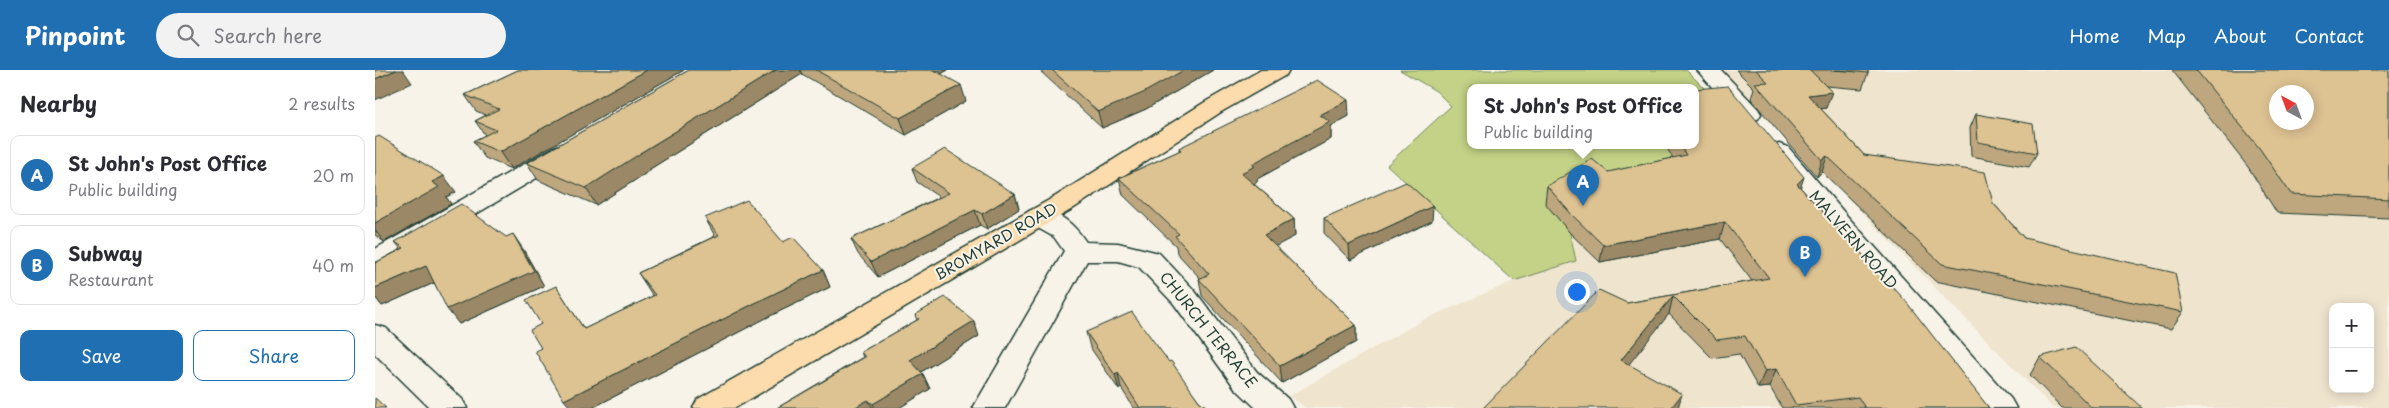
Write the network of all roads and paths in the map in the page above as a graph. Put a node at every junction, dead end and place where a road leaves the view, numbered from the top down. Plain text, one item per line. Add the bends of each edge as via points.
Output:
1 (1278, 70) edge
2 (1708, 70) edge
3 (587, 138) edge
4 (1039, 217) junction
5 (1078, 251) junction
6 (375, 261) edge
7 (375, 336) edge
8 (451, 408) edge
9 (709, 408) edge
10 (989, 408) edge
11 (1277, 408) edge
12 (2000, 408) edge

1 - 4 main road, BROMYARD ROAD via 1213,107
2 - 12 street, MALVERN ROAD
3 - 6 street
4 - 5 street via 1064,232
4 - 9 main road, BROMYARD ROAD
5 - 10 street
5 - 11 street, CHURCH TERRACE via 1118,252 1149,260 1184,297 1246,380
7 - 8 street

